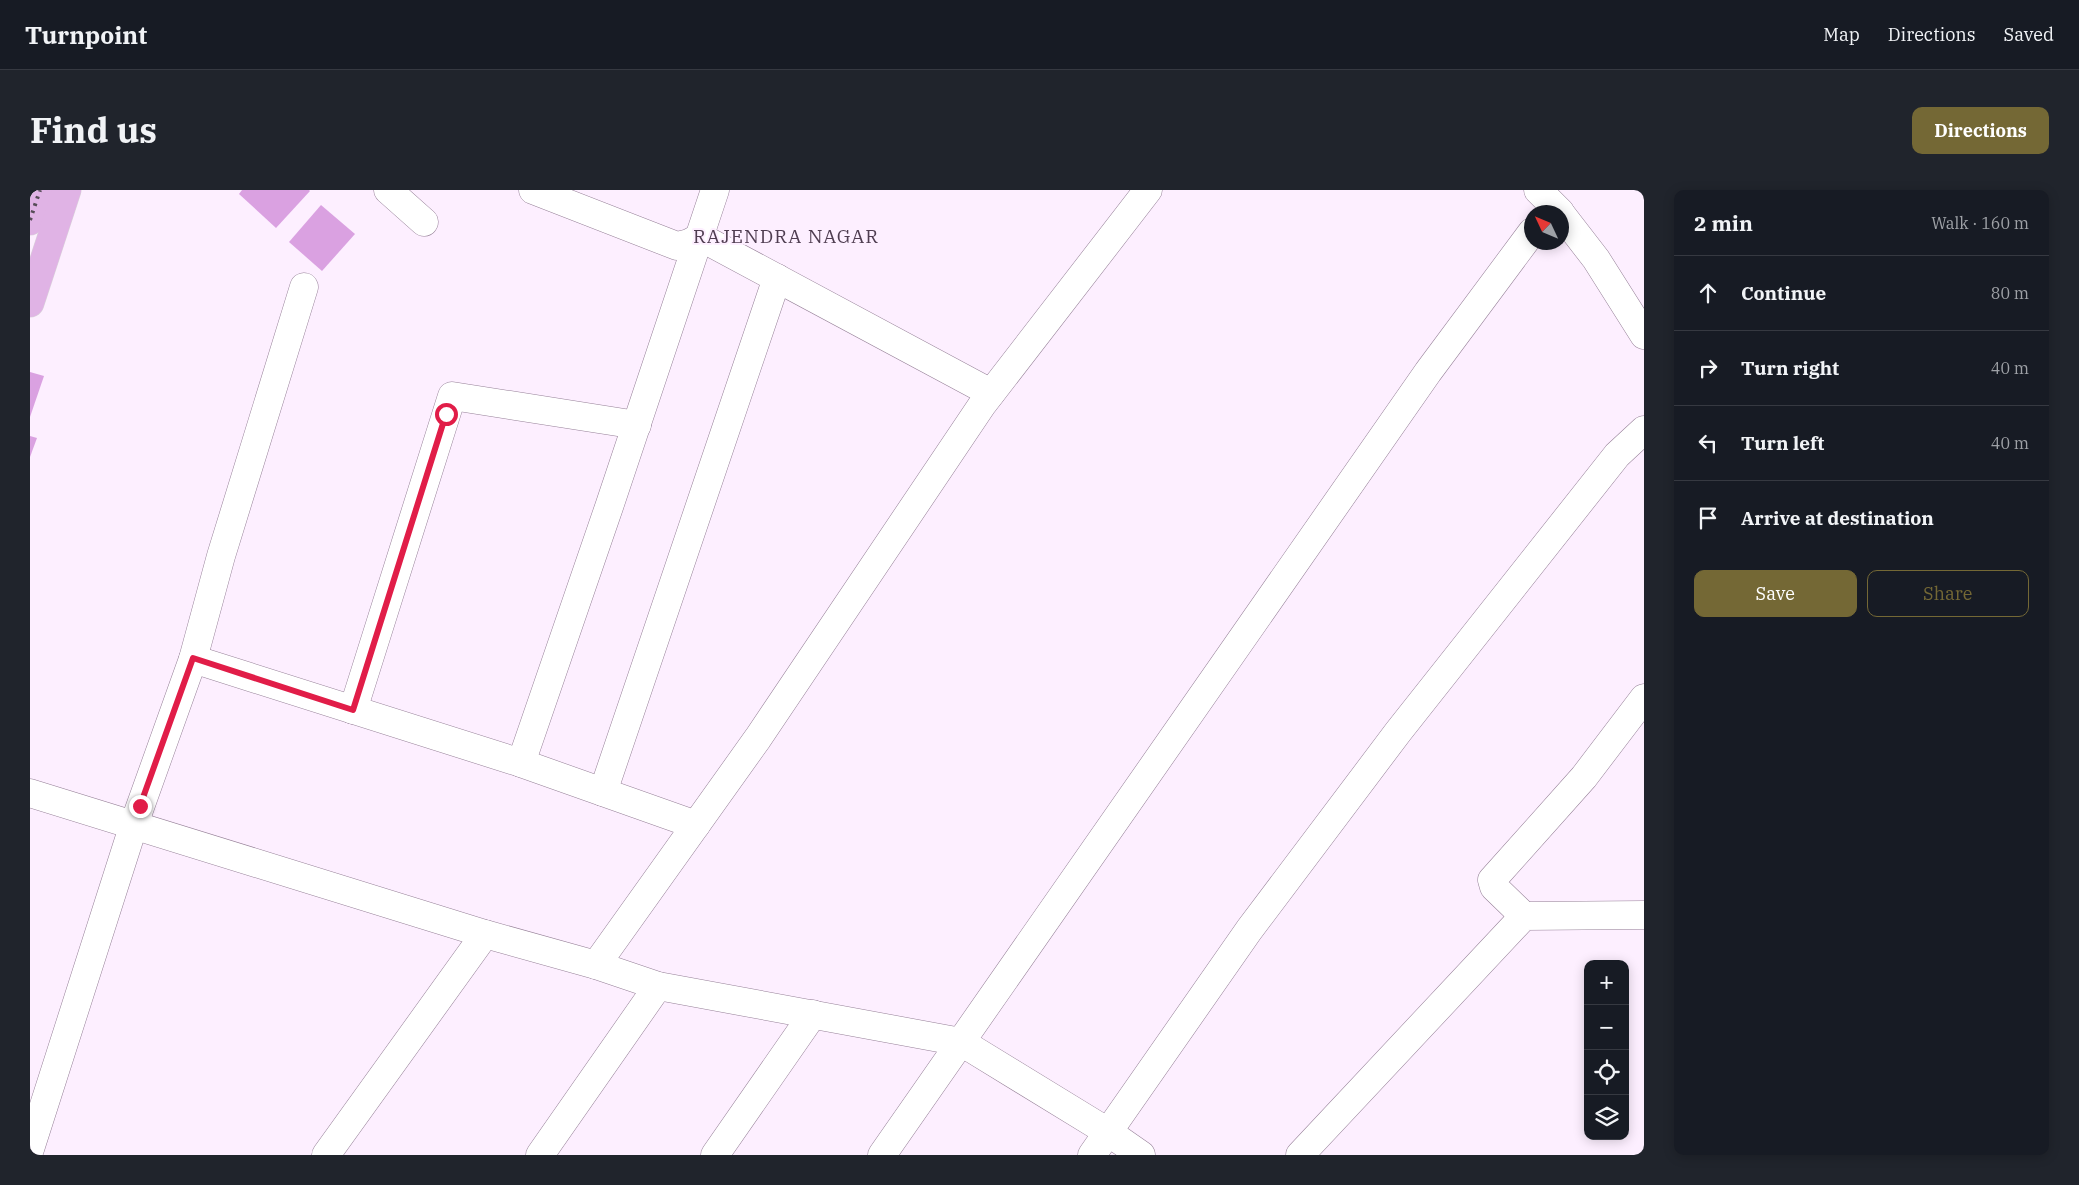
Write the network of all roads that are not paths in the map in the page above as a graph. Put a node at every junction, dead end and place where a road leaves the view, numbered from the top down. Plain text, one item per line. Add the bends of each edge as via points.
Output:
1 (40, 190) edge
2 (67, 190) edge
3 (388, 190) edge
4 (534, 190) edge
5 (716, 190) edge
6 (1148, 190) edge
7 (30, 221) edge
8 (424, 222) dead end
9 (1569, 228) edge
10 (700, 237) junction
11 (1524, 243) edge
12 (778, 278) junction
13 (304, 287) dead end
14 (30, 303) edge
15 (1644, 335) edge
16 (991, 393) junction
17 (637, 425) junction
18 (1644, 430) edge
19 (193, 658) junction
20 (1644, 698) edge
21 (353, 710) junction
22 (521, 763) junction
23 (603, 792) junction
24 (30, 793) edge
25 (134, 824) junction
26 (696, 825) junction
27 (1644, 915) edge
28 (1524, 916) junction
29 (485, 934) junction
30 (596, 965) junction
31 (658, 986) junction
32 (813, 1014) junction
33 (961, 1042) junction
34 (1108, 1132) junction
35 (30, 1149) edge
36 (326, 1155) edge
37 (540, 1155) edge
38 (715, 1155) edge
39 (882, 1155) edge
40 (1092, 1155) edge
41 (1141, 1155) edge
42 (1300, 1155) edge

1 - 7 main road
2 - 14 main road
3 - 8 street
4 - 10 street via 677,246
5 - 10 street
6 - 16 street
9 - 15 street via 1596,259
10 - 12 street
10 - 17 street
11 - 33 street via 1416,388
12 - 16 street
12 - 23 street
13 - 19 street
16 - 26 street
17 - 21 street via 452,396
17 - 22 street
18 - 34 street via 1617,455 1398,732 1250,930
19 - 21 street
19 - 25 street
20 - 28 street via 1584,777 1492,880 1494,887
21 - 22 street
22 - 23 street
23 - 26 street
24 - 25 street
25 - 29 street
25 - 35 street
26 - 30 street
27 - 28 street
28 - 42 street
29 - 30 street
29 - 36 street
30 - 31 street
31 - 32 street
31 - 37 street
32 - 33 street
32 - 38 street
33 - 34 street
33 - 39 street
34 - 40 street
34 - 41 street

